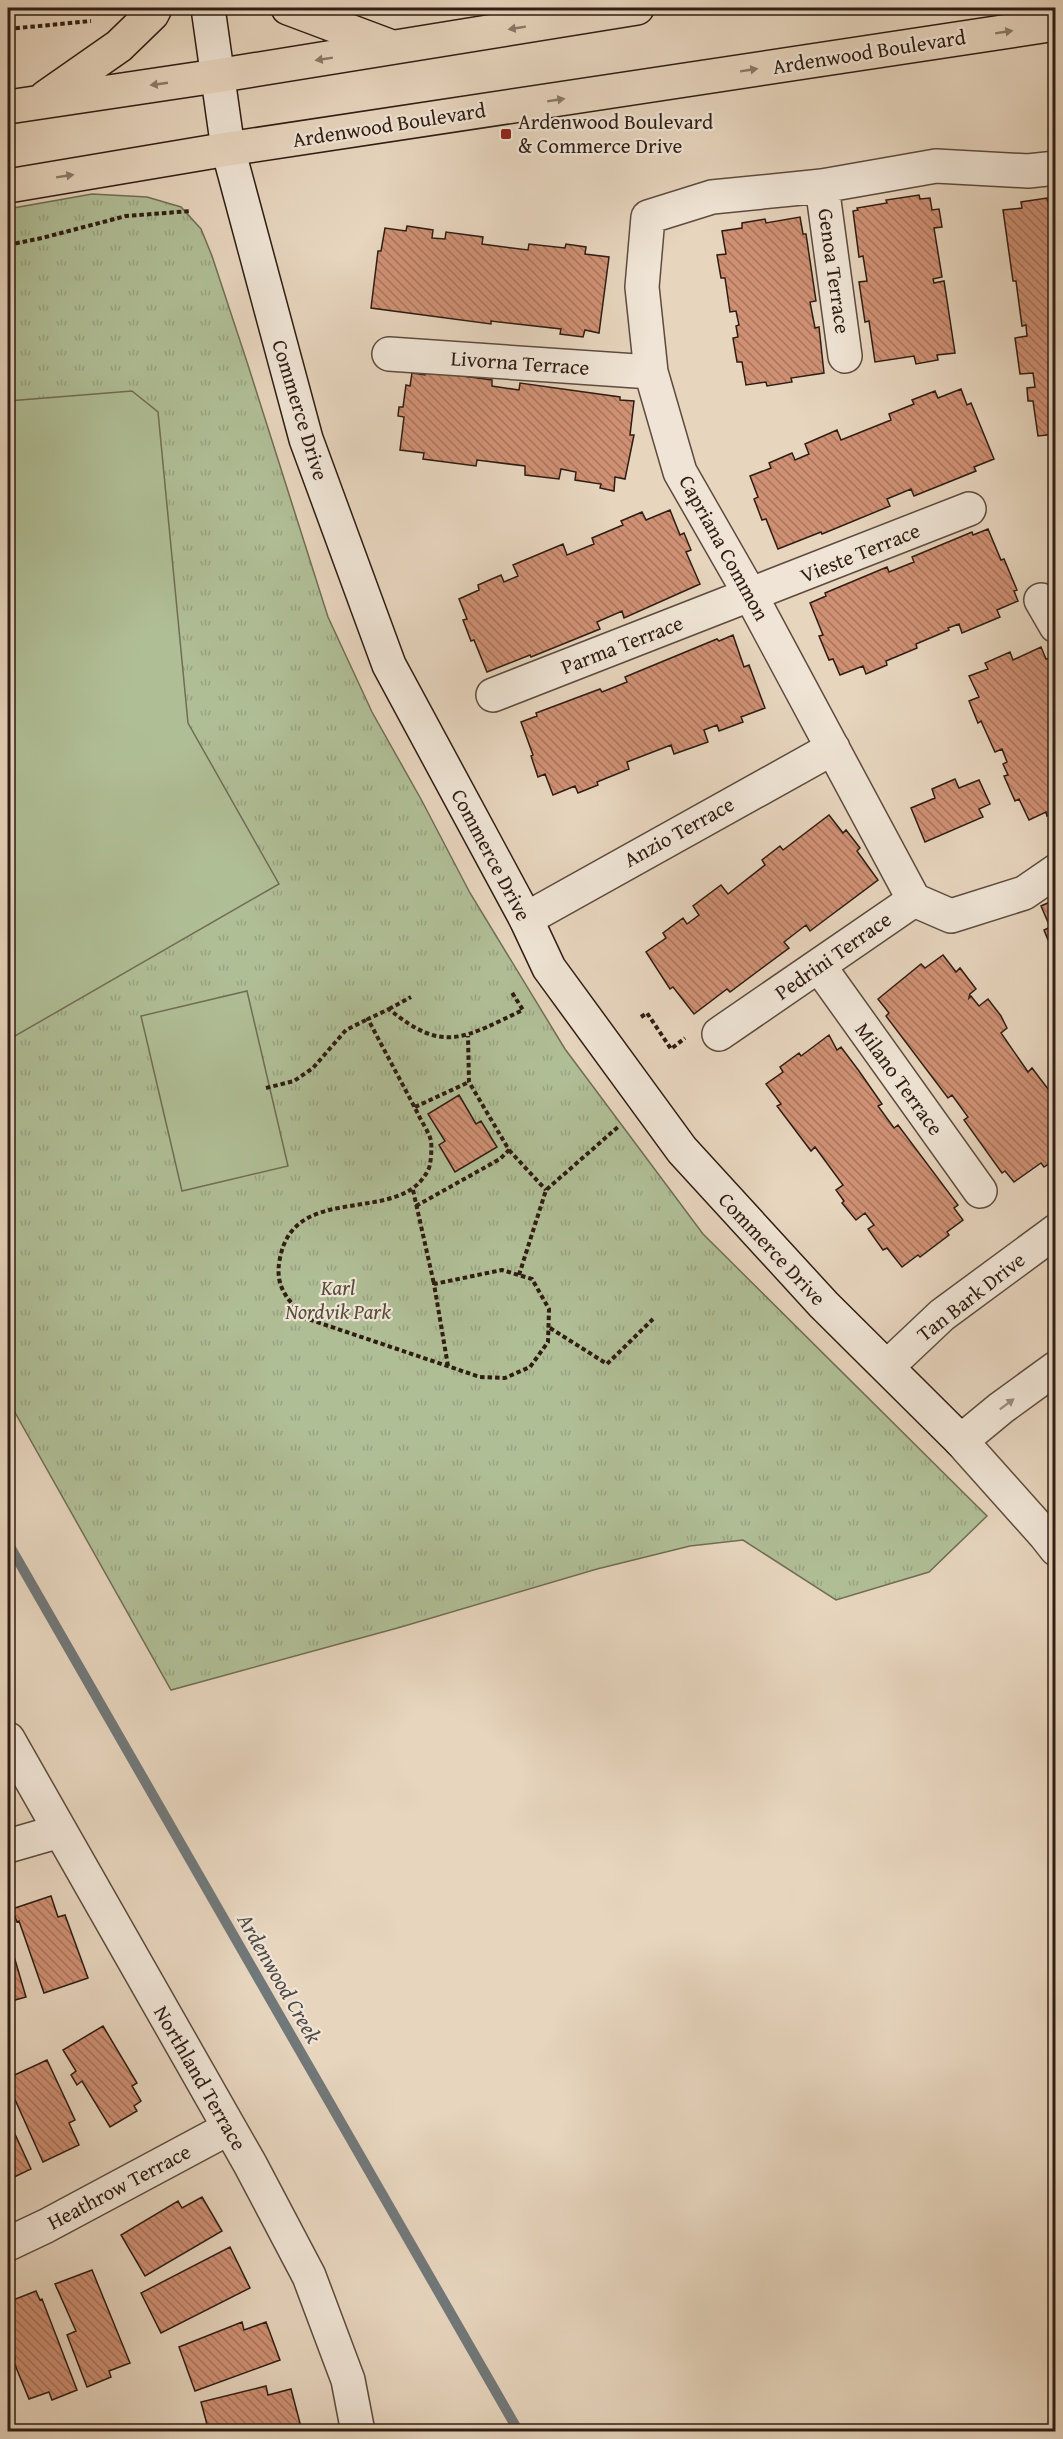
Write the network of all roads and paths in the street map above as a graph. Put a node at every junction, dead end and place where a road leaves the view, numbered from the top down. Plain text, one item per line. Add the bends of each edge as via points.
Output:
1 (155, 8) edge
2 (208, 8) edge
3 (288, 8) edge
4 (637, 8) edge
5 (99, 20) dead end
6 (1056, 24) edge
7 (8, 29) edge
8 (394, 48) junction
9 (216, 76) junction
10 (23, 104) edge
11 (228, 149) junction
12 (1056, 168) edge
13 (8, 186) edge
14 (822, 186) junction
15 (190, 211) dead end
16 (8, 245) edge
17 (389, 354) dead end
18 (845, 356) dead end
19 (651, 372) junction
20 (969, 509) dead end
21 (751, 596) junction
22 (493, 695) dead end
23 (833, 748) junction
24 (1056, 871) edge
25 (914, 900) junction
26 (526, 919) junction
27 (819, 966) junction
28 (511, 991) dead end
29 (411, 997) dead end
30 (389, 1009) junction
31 (641, 1017) dead end
32 (368, 1019) junction
33 (719, 1034) joint
34 (468, 1036) junction
35 (469, 1082) junction
36 (266, 1088) dead end
37 (647, 1101) junction
38 (415, 1107) junction
39 (509, 1149) junction
40 (413, 1190) junction
41 (546, 1190) junction
42 (980, 1191) dead end
43 (416, 1206) junction
44 (1056, 1231) edge
45 (519, 1275) junction
46 (434, 1284) junction
47 (653, 1319) dead end
48 (549, 1328) junction
49 (448, 1366) junction
50 (888, 1366) junction
51 (1056, 1368) edge
52 (962, 1441) junction
53 (1056, 1549) edge
54 (8, 1739) edge
55 (60, 1831) junction
56 (8, 1846) edge
57 (229, 2128) junction
58 (8, 2244) edge
59 (358, 2432) edge

1 - 10 main road via 120,46
2 - 9 street, Commerce Drive
3 - 8 main road
4 -> 8 main road
5 - 7 path
11 -> 6 main road, Ardenwood Boulevard
8 -> 9 main road
9 -> 10 main road
9 - 11 street, Commerce Drive
13 -> 11 main road, Ardenwood Boulevard
11 - 26 street, Commerce Drive via 306,439 389,665
12 - 14 street, Capriana Common via 1028,171 936,166
14 - 18 street, Genoa Terrace
14 - 19 street, Capriana Common via 712,197 648,217 642,287
15 - 16 path via 126,216
17 - 19 street, Livorna Terrace
19 - 21 street, Capriana Common via 680,472
20 - 21 street, Vieste Terrace
21 - 22 street, Parma Terrace
21 - 23 street, Capriana Common
23 - 25 street, Capriana Common
23 - 26 street, Anzio Terrace
24 - 25 street, Pedrini Terrace via 1024,892 951,916
25 - 27 street, Pedrini Terrace
26 - 37 street, Commerce Drive via 549,968
27 - 33 street, Pedrini Terrace
27 - 42 street, Milano Terrace
28 - 34 path via 523,1010
29 - 30 path
30 - 32 path
30 - 34 path via 406,1023 437,1038
31 - 33 path via 647,1013 671,1049 695,1031
32 - 36 path via 339,1036 313,1068 294,1081
32 - 38 path
34 - 35 path
35 - 38 path
35 - 39 path
37 - 41 path
37 - 50 street, Commerce Drive via 691,1161 824,1305
38 - 40 path via 431,1141 430,1167
39 - 41 path
39 - 43 path via 500,1159
40 - 43 path
40 - 49 path via 309,1215 295,1226 282,1247 277,1270 284,1296 305,1318
41 - 45 path
43 - 46 path
44 - 50 street, Tan Bark Drive via 942,1315
45 - 46 path via 502,1270
45 - 48 path via 532,1279 549,1309
46 - 49 path
47 - 48 path via 607,1364
48 - 49 path via 548,1342 530,1367 505,1378 480,1377
50 - 52 street, Commerce Drive
52 -> 51 street
52 - 53 street, Commerce Drive
54 - 55 street, Northland Terrace
55 - 56 street
55 - 57 street, Northland Terrace
57 - 58 street, Heathrow Terrace
57 - 59 street, Northland Terrace via 309,2276 348,2380

